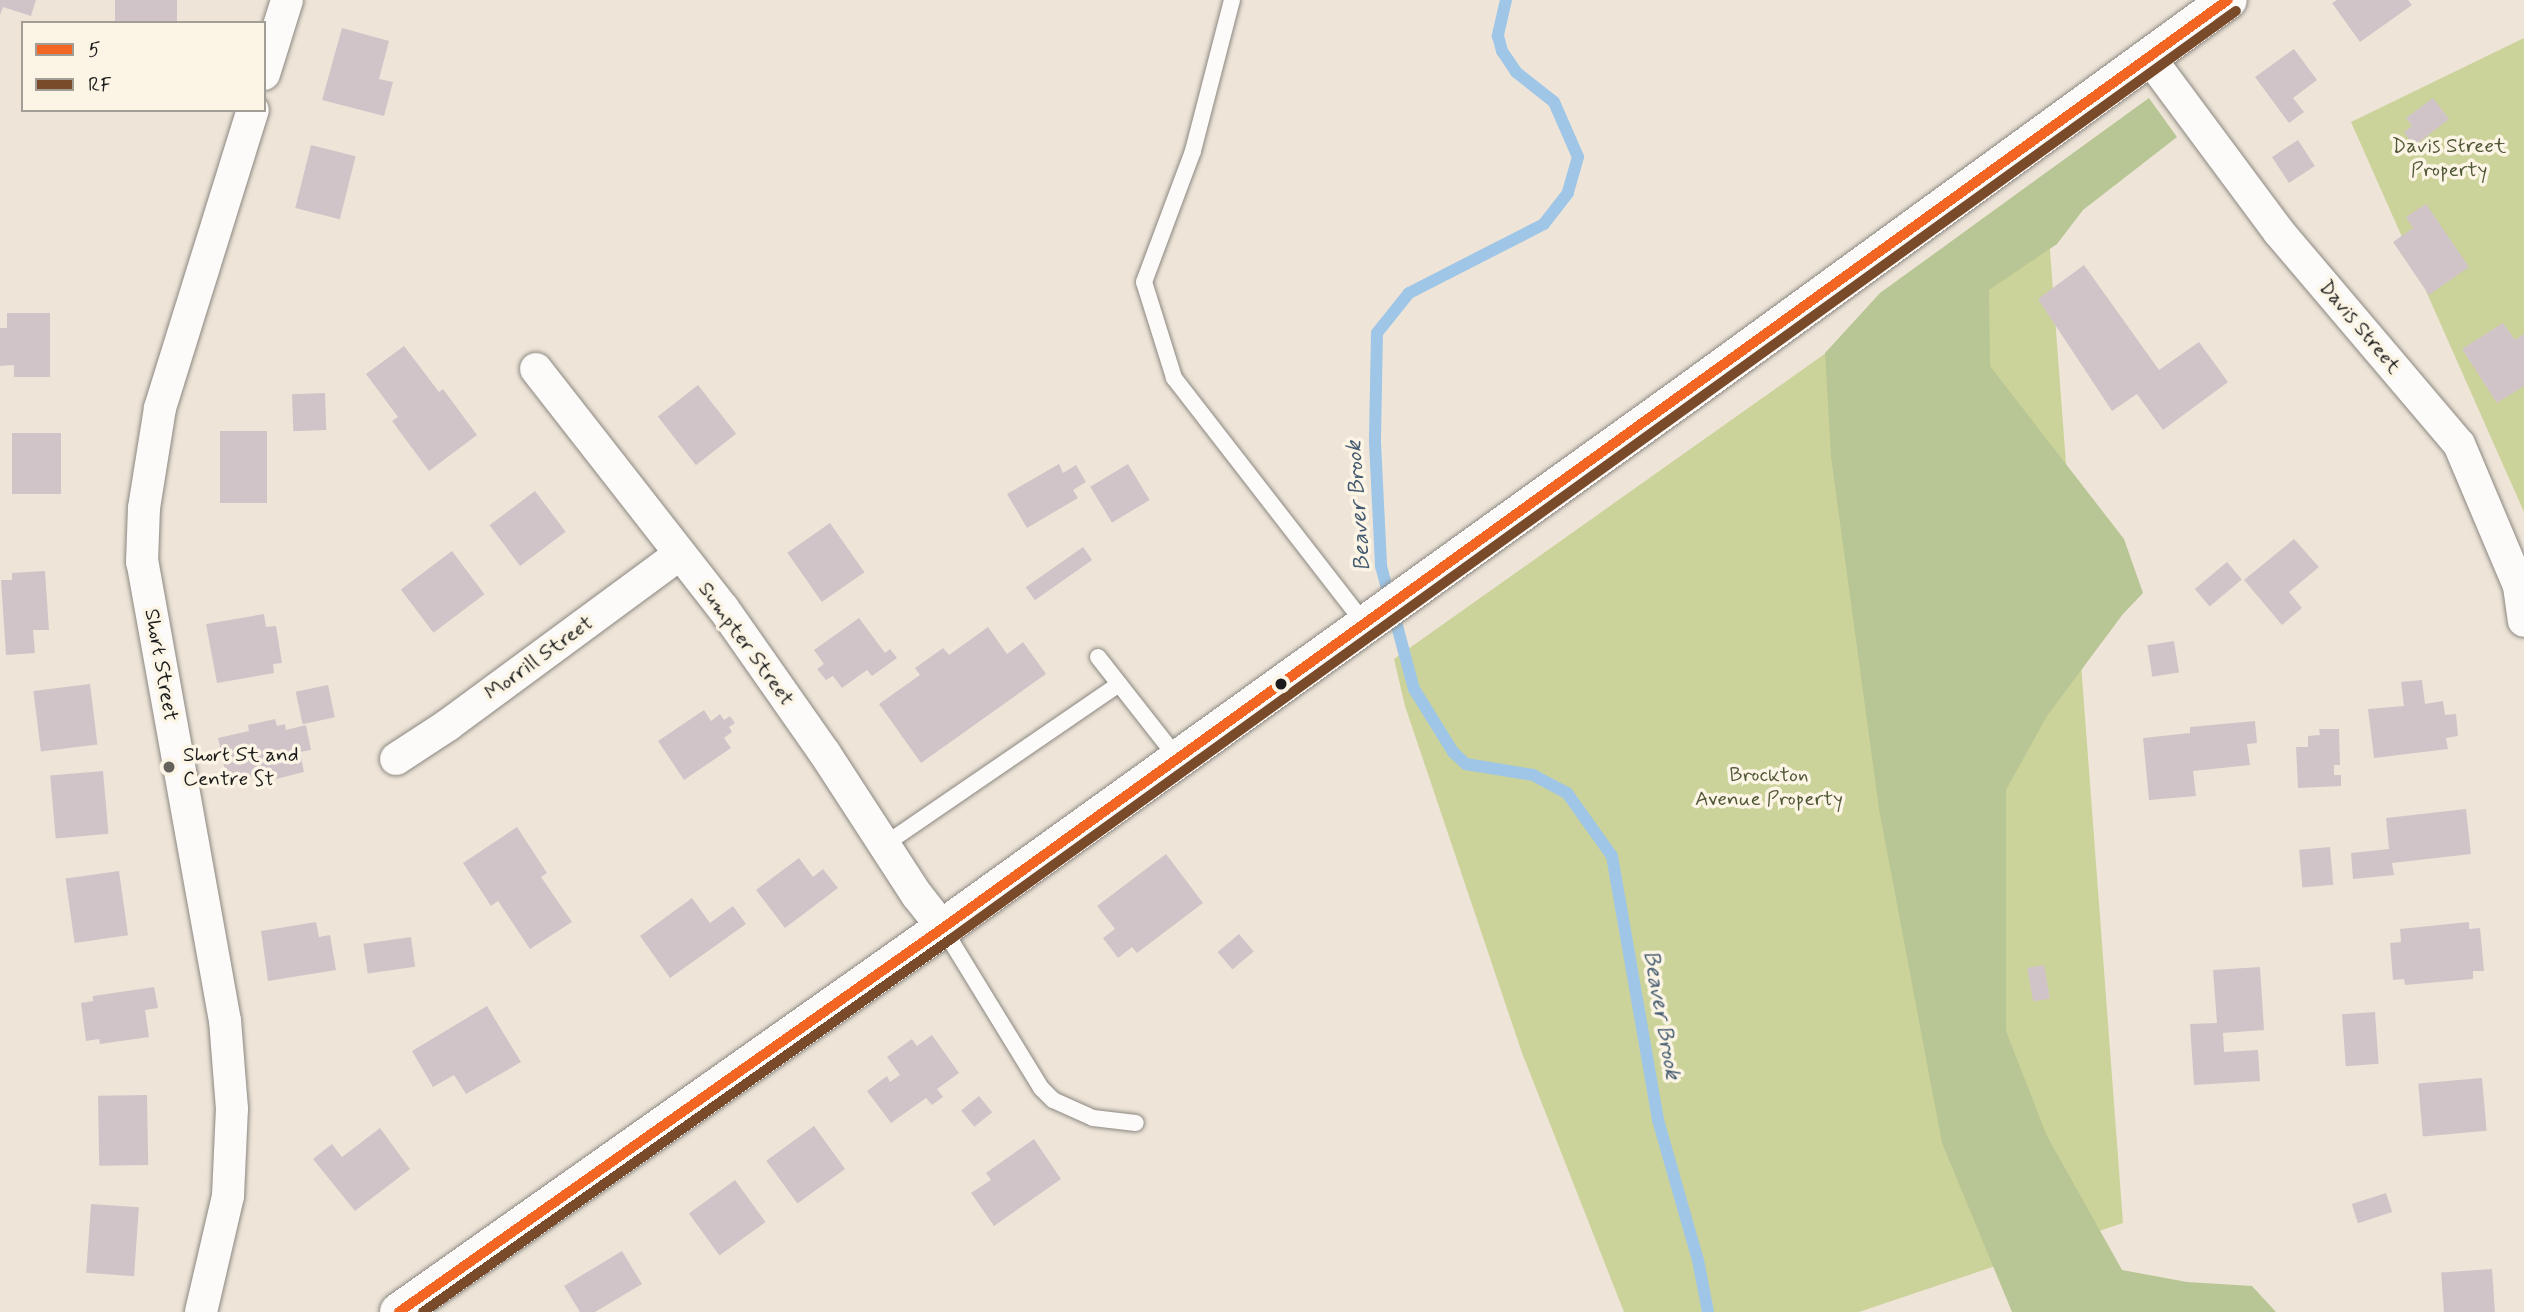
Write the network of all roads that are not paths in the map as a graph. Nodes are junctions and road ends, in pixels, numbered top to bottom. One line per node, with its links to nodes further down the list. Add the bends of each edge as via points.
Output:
1 (288, 0): 5 (street)
2 (1232, 0): 10 (lane, via 1193,151 1144,282 1174,378)
3 (2228, 0): 4 (main road)
4 (2149, 57): 9 (street, Davis Street, via 2279,232 2459,444 2519,586); 10 (main road)
5 (266, 68)
6 (252, 112): 18 (street, Short Street, via 160,408 144,509 142,562 225,1021 232,1108 228,1196)
7 (536, 369): 8 (street, Sumpter Street)
8 (681, 554): 13 (street, Morrill Street); 15 (street, Sumpter Street, via 773,678)
9 (2524, 621)
10 (1366, 622): 14 (main road)
11 (1098, 657): 12 (lane)
12 (1119, 684): 14 (lane); 15 (lane)
13 (396, 759)
14 (1178, 759): 16 (main road)
15 (884, 845): 16 (street, Sumpter Street)
16 (943, 928): 17 (lane, via 1041,1088 1053,1100 1094,1118); 19 (main road)
17 (1136, 1123)
18 (201, 1312)
19 (399, 1312)

